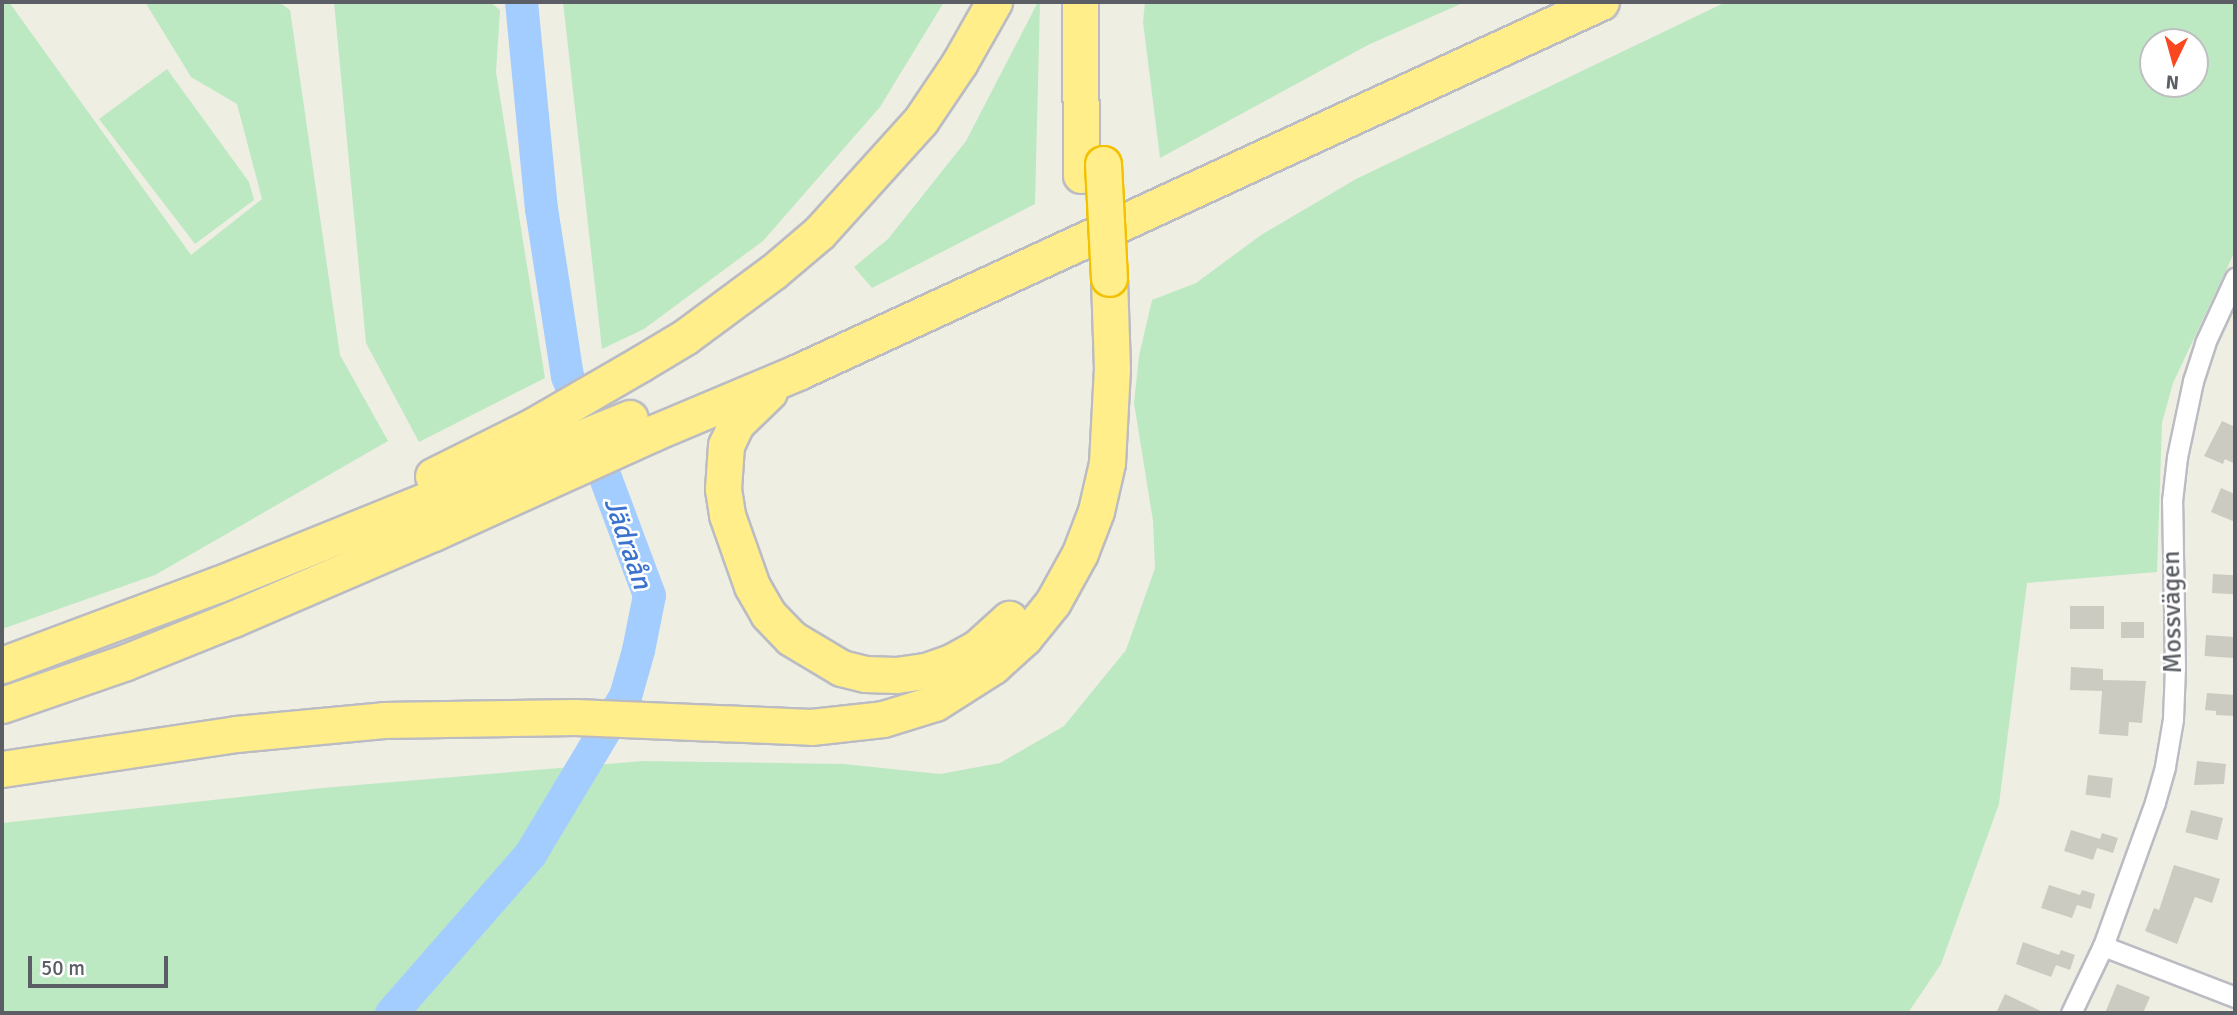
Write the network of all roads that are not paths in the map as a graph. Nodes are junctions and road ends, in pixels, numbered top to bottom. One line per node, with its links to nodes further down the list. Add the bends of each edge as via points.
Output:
1 (994, 2): 11 (highway, via 921,120 819,233 729,306 640,364)
2 (1080, 2): 6 (highway)
3 (1102, 2): 6 (highway)
4 (1556, 2): 10 (highway)
5 (1601, 2): 9 (highway)
6 (1092, 170): 8 (highway)
7 (2235, 278): 15 (street, Mossvägen, via 2193,381 2177,457 2172,501 2175,668 2165,766)
8 (1097, 283): 9 (highway, via 1087,435 1073,504 1057,546 1006,623 978,647 926,671 865,674 841,668 790,638 768,614 752,586 727,515 722,477 726,445 736,424 760,399); 14 (highway, via 1111,416 1107,463 1080,553 1053,603 1024,638 993,666 935,704 853,724 811,727 575,718 383,720)
9 (798, 372): 10 (highway)
10 (652, 421): 11 (highway)
11 (538, 455): 12 (highway, via 219,584); 13 (highway, via 233,619)
12 (2, 665)
13 (2, 705)
14 (2, 769)
15 (2103, 946): 16 (street); 17 (street, Mossvägen)
16 (2235, 997)
17 (2071, 1013)

